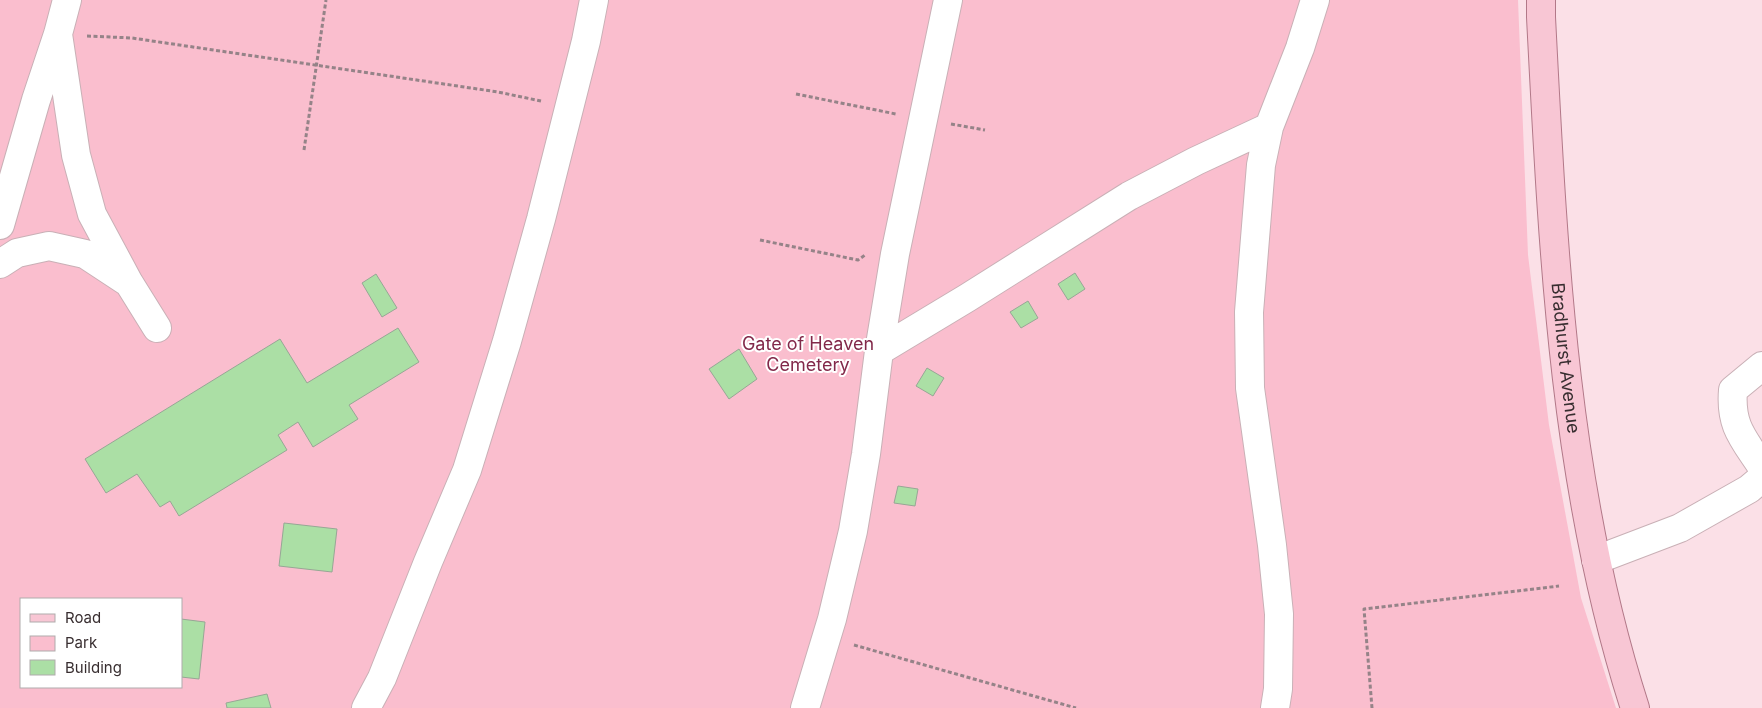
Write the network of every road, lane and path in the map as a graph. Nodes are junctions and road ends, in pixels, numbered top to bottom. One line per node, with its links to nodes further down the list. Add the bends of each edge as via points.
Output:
1 (67, 0): 7 (lane)
2 (326, 0): 8 (path)
3 (594, 0): 10 (lane)
4 (948, 0): 11 (lane)
5 (1315, 0): 12 (lane)
6 (1541, 0): 25 (main road, Bradhurst Avenue, via 1548,161 1566,376 1581,490)
7 (58, 34): 8 (path, via 132,38); 15 (lane); 19 (lane, via 76,155 92,214)
8 (317, 66): 10 (path, via 498,92); 14 (path)
9 (796, 94): 11 (path)
10 (569, 106): 28 (lane, via 510,332 467,470 382,678)
11 (922, 119): 13 (path); 16 (lane)
12 (1269, 128): 21 (lane, via 1129,196); 31 (lane, via 1261,165 1248,312 1250,388 1279,614)
13 (986, 130)
14 (304, 150)
15 (0, 226)
16 (899, 233): 17 (path, via 858,260); 21 (lane)
17 (760, 240)
18 (0, 264): 19 (lane, via 18,252 49,246 85,254)
19 (130, 283): 20 (lane)
20 (157, 328)
21 (879, 351): 27 (lane, via 853,531)
22 (1762, 366): 23 (lane, via 1733,390 1731,407 1737,429)
23 (1762, 467)
24 (1762, 478): 25 (lane, via 1749,489 1680,528)
25 (1596, 560): 33 (main road, Bradhurst Avenue)
26 (1559, 586): 32 (path, via 1364,608)
27 (827, 637): 29 (lane); 30 (path)
28 (366, 708)
29 (805, 708)
30 (1076, 708)
31 (1275, 708)
32 (1372, 708)
33 (1635, 708)

